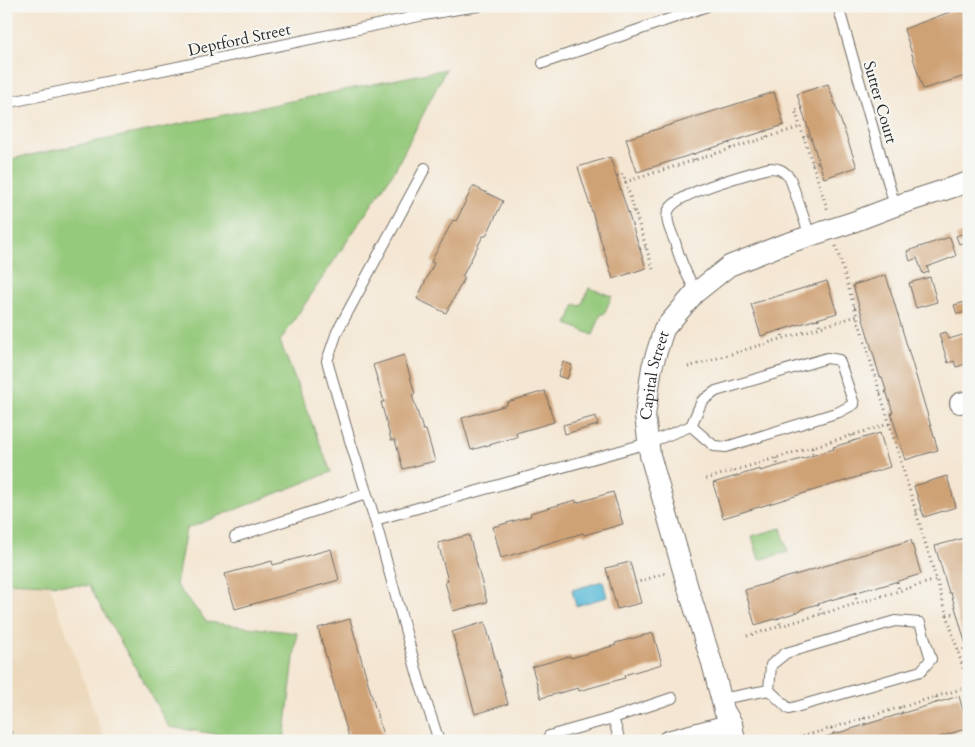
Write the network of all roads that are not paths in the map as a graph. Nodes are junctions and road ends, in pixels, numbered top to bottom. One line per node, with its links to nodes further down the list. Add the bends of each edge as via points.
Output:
1 (479, 6): 5 (lane, Deptford Street)
2 (706, 6): 4 (lane)
3 (838, 6): 8 (lane, Sutter Court)
4 (543, 63)
5 (6, 103)
6 (425, 168): 13 (lane, via 337,332 328,360)
7 (969, 182): 8 (street, Capital Street)
8 (895, 206): 9 (street, Capital Street)
9 (810, 236): 10 (street, Capital Street, via 729,266); 10 (lane, via 790,178 778,168 769,168 682,198 671,206 668,221 682,265)
10 (697, 292): 12 (street, Capital Street, via 664,329 652,367 645,416)
11 (690, 426): 11 (lane, via 714,446 726,447 839,412 854,404 839,360 827,358 716,391 702,401); 12 (lane)
12 (648, 443): 14 (lane); 18 (street, Capital Street)
13 (366, 494): 14 (lane); 15 (lane)
14 (375, 520): 22 (lane)
15 (235, 536)
16 (769, 690): 16 (lane, via 789,709 921,671 931,659 920,624 895,621 786,653 771,665); 18 (lane)
17 (672, 698): 19 (lane)
18 (721, 699): 20 (street, Capital Street)
19 (612, 718): 21 (lane); 23 (lane)
20 (734, 732): 24 (street)
21 (549, 736)
22 (439, 741)
23 (620, 741)
24 (668, 741)

